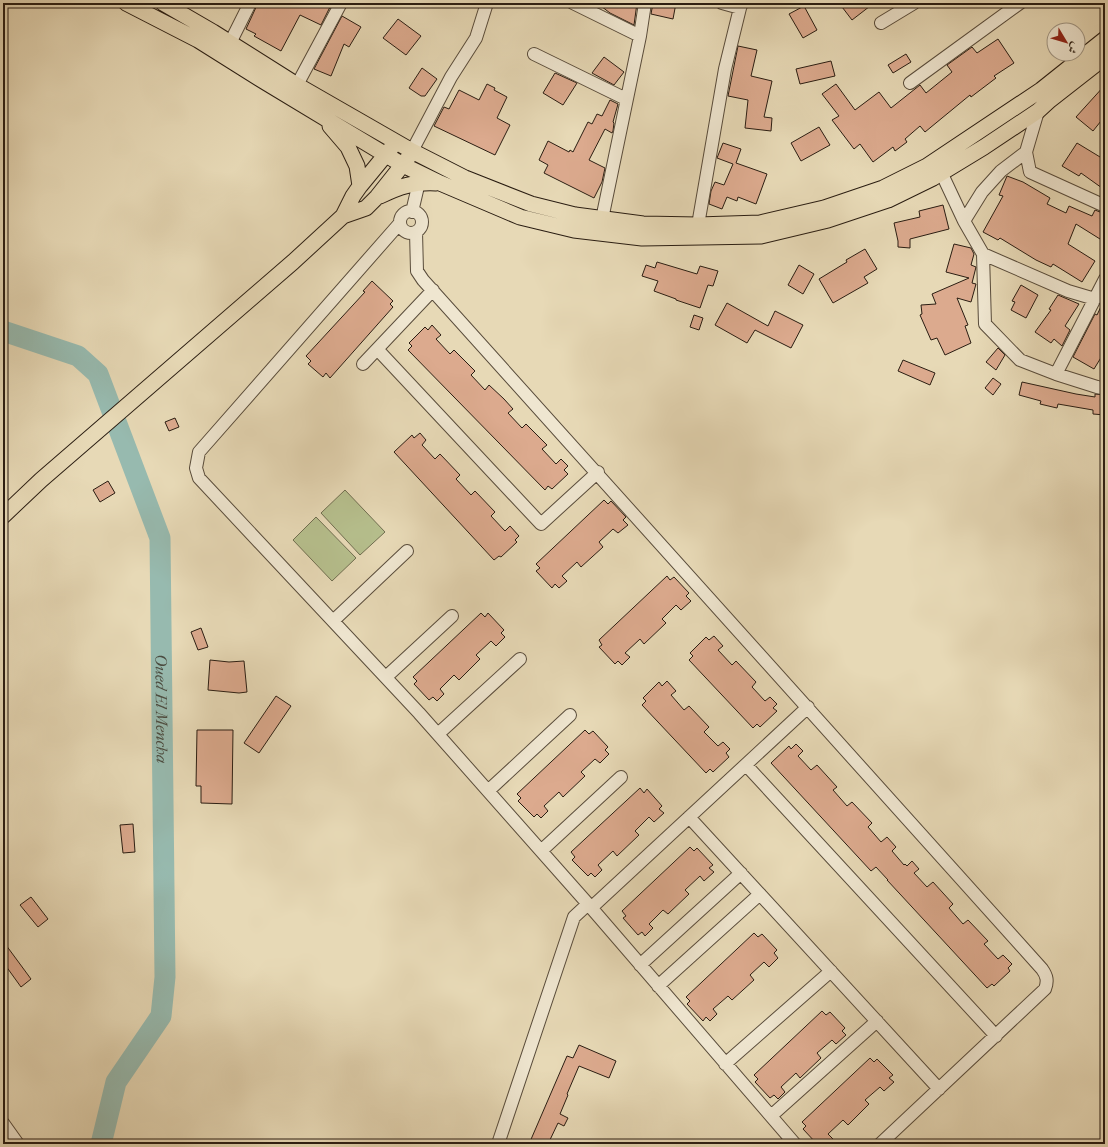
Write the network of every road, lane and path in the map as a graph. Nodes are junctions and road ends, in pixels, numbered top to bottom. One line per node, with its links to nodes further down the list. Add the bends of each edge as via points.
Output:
1 (126, 3): 22 (main road, via 198,40)
2 (163, 3): 15 (main road)
3 (250, 3): 15 (street)
4 (341, 3): 19 (street)
5 (487, 3): 24 (street, via 476,38 451,77)
6 (573, 3): 13 (street)
7 (645, 3): 13 (street)
8 (722, 3): 11 (street)
9 (914, 3): 12 (street)
10 (1020, 3): 18 (street)
11 (741, 6): 39 (street, via 725,69)
12 (881, 23)
13 (640, 36): 20 (street)
14 (1105, 39): 39 (main road, via 1041,90 927,166 882,188 824,208 760,223)
15 (230, 43): 19 (main road)
16 (534, 54): 20 (street)
17 (1105, 57): 21 (main road)
18 (910, 83)
19 (297, 85): 23 (main road)
20 (626, 98): 36 (street)
21 (1038, 110): 25 (street); 28 (main road)
22 (323, 117): 26 (main road); 31 (main road, via 348,147 357,166)
23 (396, 142): 24 (main road); 26 (main road)
24 (412, 151): 27 (main road); 36 (main road, via 465,178 531,204 575,215)
25 (1026, 152): 33 (street, via 1030,172); 37 (street, via 1001,171 982,192)
26 (386, 155): 27 (main road); 31 (main road)
27 (403, 165): 30 (main road); 32 (main road)
28 (942, 172): 30 (main road, via 888,200 828,220 761,236 719,237 642,238 574,230 520,216); 37 (street)
29 (418, 182): 30 (main road); 32 (main road, via 397,187); 34 (street)
30 (440, 183)
31 (360, 186): 35 (main road)
32 (377, 197): 35 (main road, via 366,208)
33 (1105, 206)
34 (412, 212): 38 (street, via 402,217); 40 (street, via 418,214 422,221)
35 (343, 216): 50 (main road)
36 (602, 218): 39 (main road, via 643,224)
37 (964, 221): 41 (street)
38 (400, 224): 40 (street, via 406,232); 53 (street, via 198,452 198,478)
39 (698, 225)
40 (416, 232): 43 (street, via 417,271)
41 (983, 254): 44 (street, via 1068,291); 47 (street, via 986,324 1020,360)
42 (1105, 279): 44 (street)
43 (433, 290): 45 (street); 49 (street)
44 (1095, 299): 47 (street)
45 (378, 350): 46 (street); 49 (street, via 541,524)
46 (363, 364)
47 (1056, 374): 48 (street, via 1097,387)
48 (1105, 387)
49 (598, 472): 56 (street)
50 (3, 516)
51 (407, 551): 53 (street)
52 (452, 616): 55 (street)
53 (333, 621): 55 (street)
54 (520, 659): 58 (street)
55 (386, 677): 58 (street)
56 (808, 707): 59 (street); 71 (street, via 1046,975 1045,989)
57 (570, 715): 61 (street)
58 (438, 734): 61 (street)
59 (746, 765): 62 (street); 71 (street)
60 (622, 777): 63 (street)
61 (488, 791): 63 (street)
62 (689, 817): 64 (street); 66 (street)
63 (541, 851): 66 (street)
64 (741, 873): 65 (street); 67 (street)
65 (760, 894): 68 (street); 69 (street)
66 (590, 906): 67 (street); 77 (street, via 574,917)
67 (640, 965): 69 (street)
68 (831, 971): 70 (street); 72 (street)
69 (658, 986): 72 (street)
70 (877, 1022): 73 (street); 74 (street)
71 (996, 1036): 73 (street)
72 (726, 1064): 74 (street)
73 (939, 1089): 79 (street)
74 (771, 1116): 78 (street)
75 (3, 1123): 76 (street)
76 (18, 1144)
77 (498, 1144)
78 (795, 1144)
79 (880, 1144)

